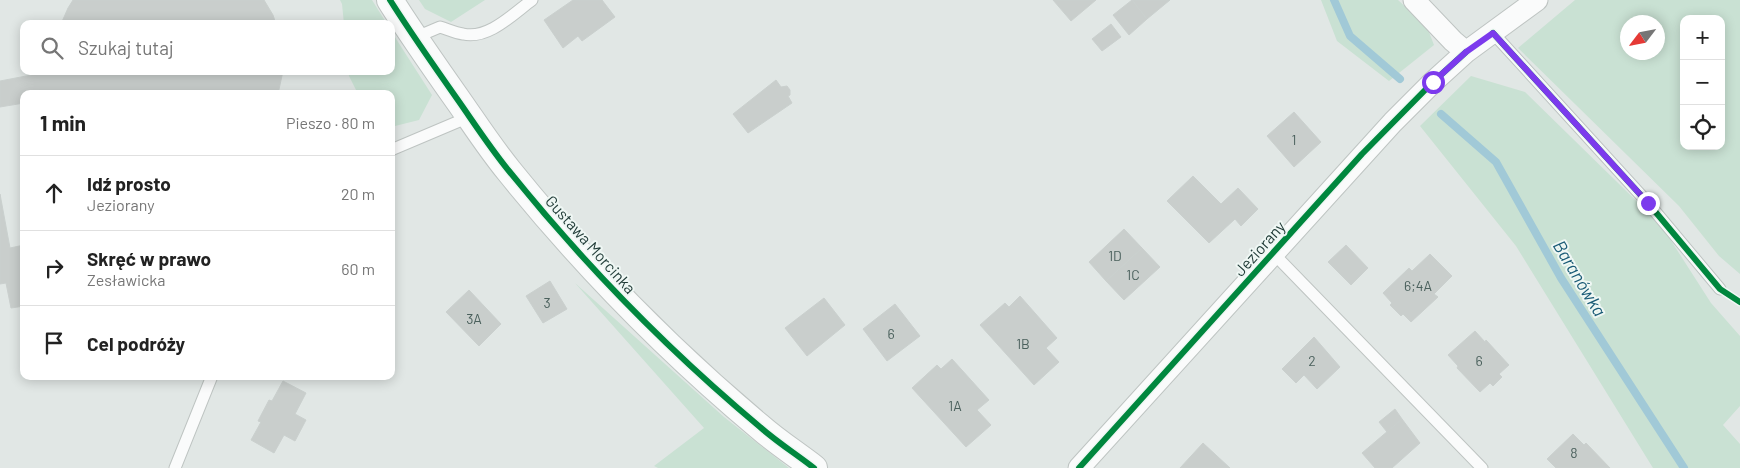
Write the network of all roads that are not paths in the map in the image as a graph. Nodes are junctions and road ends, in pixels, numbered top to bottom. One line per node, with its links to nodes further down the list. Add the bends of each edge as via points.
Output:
1 (390, 0): 6 (street, Gustawa Morcinka)
2 (532, 0): 6 (lane, via 491,30 479,34 464,35 440,27)
3 (1414, 0): 7 (street)
4 (1538, 0): 5 (street, Jeziorany)
5 (1493, 33): 7 (street, Jeziorany); 11 (lane, via 1648,203)
6 (414, 38): 8 (street, Gustawa Morcinka)
7 (1466, 52): 10 (street, Jeziorany, via 1393,122)
8 (470, 117): 9 (lane); 14 (street, Gustawa Morcinka, via 507,169 557,228 652,330 761,428)
9 (395, 148)
10 (1273, 253): 15 (street, Jeziorany); 16 (lane)
11 (1720, 289)
12 (210, 380): 13 (lane)
13 (176, 468)
14 (814, 468)
15 (1079, 468)
16 (1482, 468)

